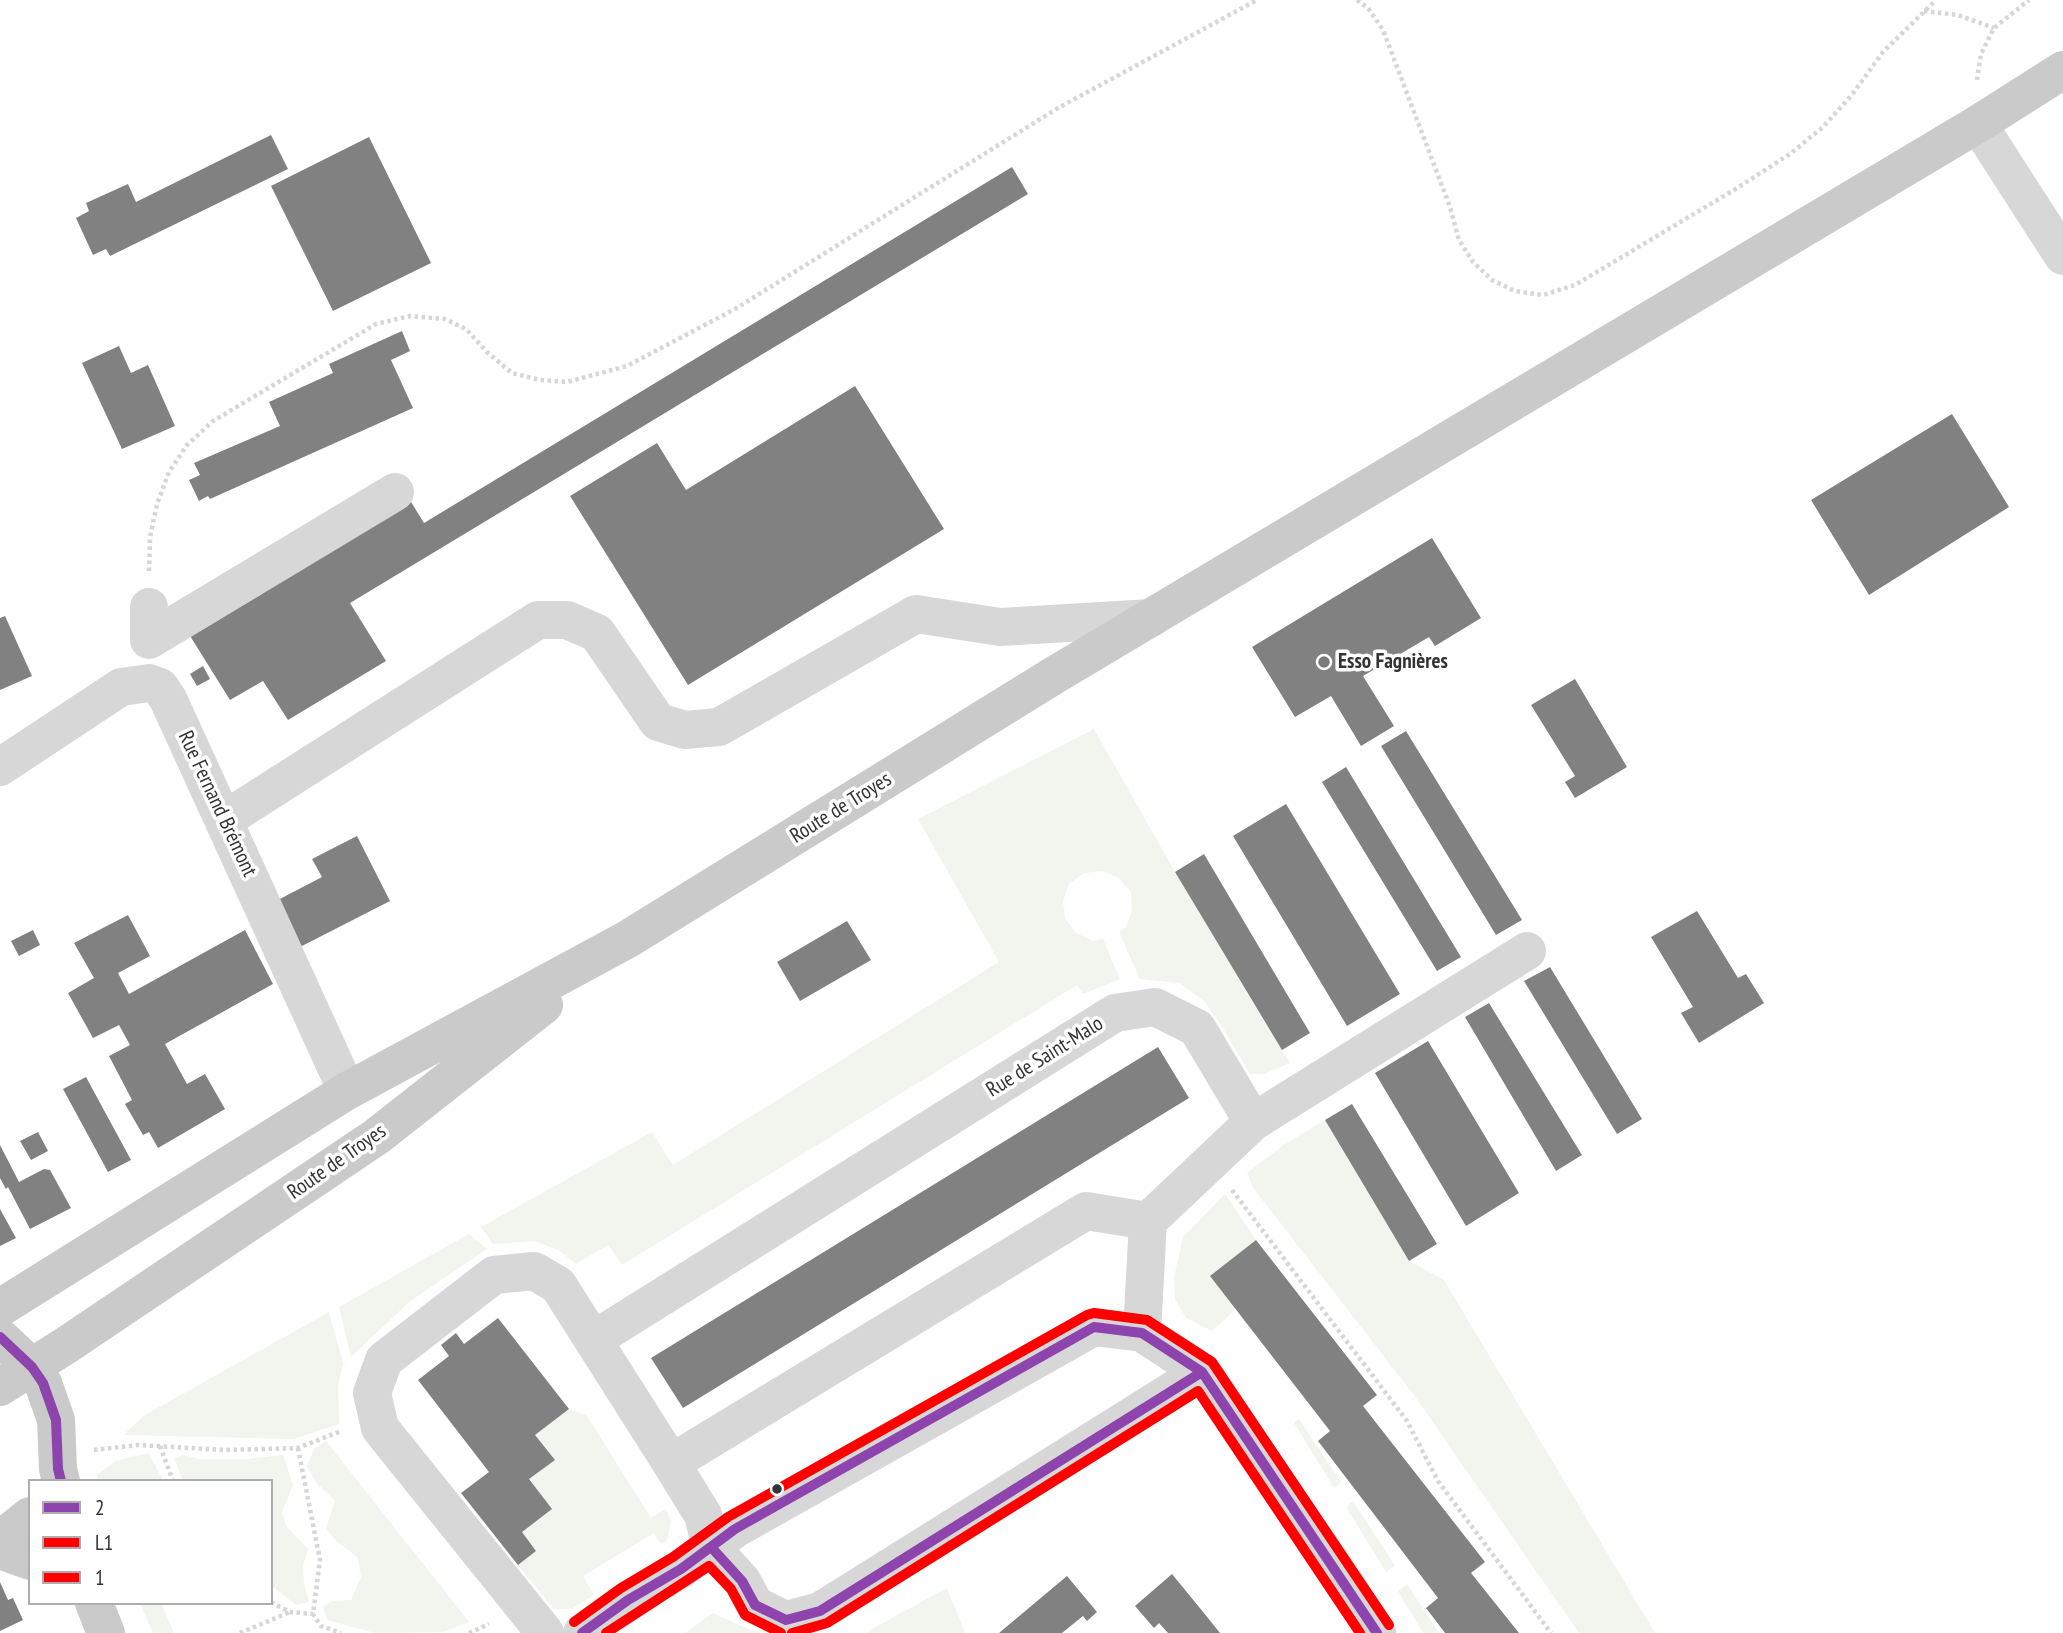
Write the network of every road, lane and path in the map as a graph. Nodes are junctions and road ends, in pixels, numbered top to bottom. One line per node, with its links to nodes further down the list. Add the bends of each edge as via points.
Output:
1 (1257, 0): 12 (path, via 1058,108 735,309 627,366 567,382 540,380 512,373 466,329 445,318 410,316 376,324 213,421 187,445 169,472 157,504 150,537)
2 (1357, 0): 5 (path, via 1383,30 1459,240 1492,280 1515,291 1543,295 1575,285 1790,154 1823,127 1883,52)
3 (1936, 0): 5 (path)
4 (2029, 0): 6 (path)
5 (1923, 11): 6 (path, via 1958,15)
6 (1994, 28): 8 (path, via 1981,54)
7 (2063, 70): 8 (main road, Route de Troyes)
8 (1978, 124): 9 (street); 11 (main road, Route de Troyes)
9 (2063, 256)
10 (395, 492): 12 (street)
11 (1151, 618): 15 (street, via 1000,627 916,614 719,727 685,730 658,722 597,633 568,620 538,620); 16 (main road, Route de Troyes)
12 (149, 623): 13 (street)
13 (149, 683): 14 (street, via 121,687); 15 (street, Rue Fernand Brémont, via 160,687 168,699)
14 (0, 767)
15 (224, 820): 18 (street, Rue Fernand Brémont)
16 (628, 939): 18 (main road, Route de Troyes); 26 (main road, Route de Troyes, via 376,1137)
17 (1527, 951): 19 (street)
18 (347, 1091): 22 (main road, Route de Troyes)
19 (1253, 1122): 20 (street); 25 (street, Rue de Saint-Malo, via 1197,1028 1155,1006 1115,1013)
20 (1211, 1162): 21 (street); 48 (path, via 1407,1421 1438,1481)
21 (1148, 1221): 23 (street); 32 (street, via 1086,1211)
22 (0, 1308)
23 (1142, 1333): 27 (street); 37 (street, via 1094,1326 735,1529)
24 (0, 1337): 26 (main road)
25 (593, 1340): 29 (street, via 558,1284 534,1271 494,1275 384,1360 372,1393); 32 (street)
26 (32, 1367): 28 (main road, Route de Troyes); 33 (main road, via 56,1420)
27 (1202, 1372): 37 (street, via 820,1611 786,1620 755,1605 742,1581); 47 (street)
28 (0, 1387)
29 (377, 1416): 31 (path); 45 (street, via 380,1428)
30 (160, 1446): 31 (path); 33 (path, via 138,1446); 34 (path)
31 (298, 1448): 42 (path, via 320,1560)
32 (671, 1463): 37 (street, via 703,1514)
33 (58, 1471)
34 (172, 1479)
35 (28, 1518): 36 (main road)
36 (0, 1537)
37 (711, 1547): 46 (street)
38 (0, 1550): 39 (main road)
39 (28, 1560)
40 (273, 1603): 41 (path)
41 (290, 1612): 42 (path); 43 (path)
42 (313, 1614): 44 (path, via 321,1626)
43 (240, 1633)
44 (341, 1633)
45 (545, 1633)
46 (582, 1633)
47 (1377, 1633)
48 (1551, 1633)

